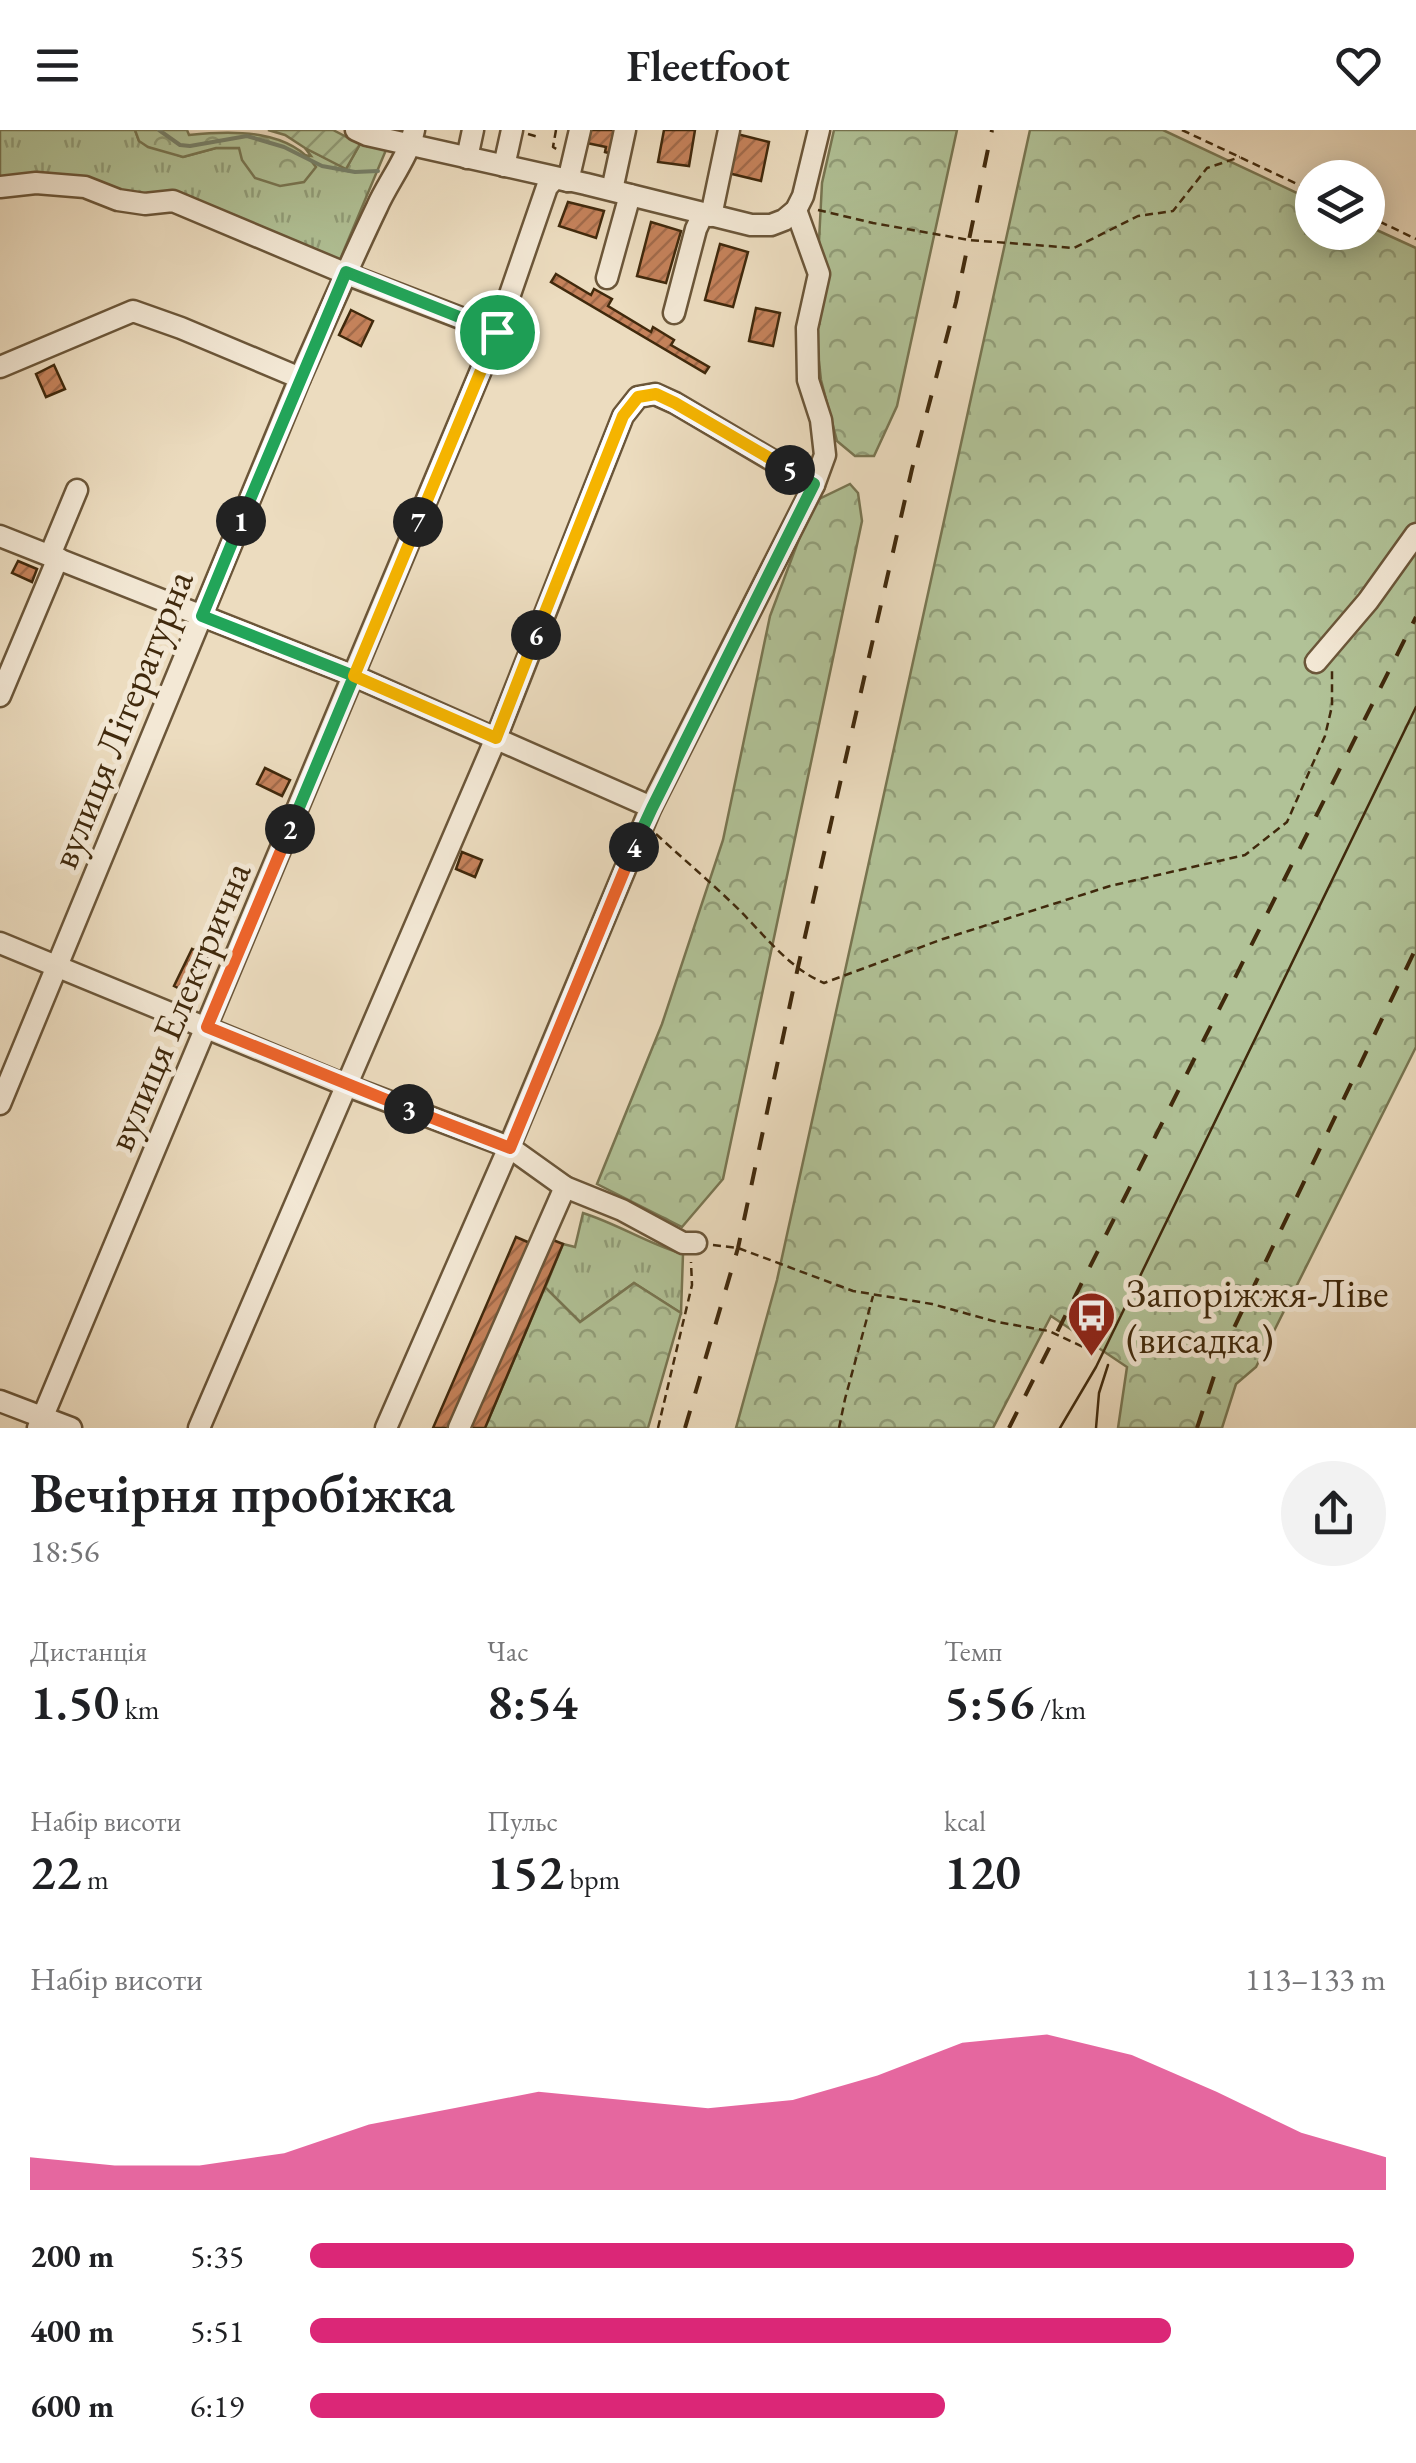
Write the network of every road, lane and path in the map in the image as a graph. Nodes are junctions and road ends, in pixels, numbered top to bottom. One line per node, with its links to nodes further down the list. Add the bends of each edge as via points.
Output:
1 (356, 130): 10 (street)
2 (473, 130): 13 (street)
3 (512, 130): 14 (street)
4 (556, 130): 11 (path)
5 (580, 130): 15 (street, вулиця Електрична)
6 (625, 130): 18 (street)
7 (730, 130): 20 (street)
8 (819, 130): 19 (street)
9 (1182, 130): 12 (path)
10 (413, 137): 13 (street); 23 (street, вулиця Літературна)
11 (553, 146)
12 (1240, 157): 16 (path); 19 (path, via 1206,168 1173,211 1138,216 1074,248 969,240)
13 (468, 158): 14 (street)
14 (504, 166): 15 (street)
15 (562, 179): 18 (street); 26 (street, вулиця Електрична, via 547,187)
16 (1295, 183)
17 (0, 186): 23 (street, via 52,184 144,204 173,201)
18 (621, 192): 20 (street); 24 (street)
19 (796, 212): 20 (street, via 770,226); 29 (street, via 819,274 808,328 808,380 826,455)
20 (707, 215): 25 (street, via 696,228)
21 (1385, 224): 22 (path)
22 (1416, 239)
23 (346, 272): 26 (street); 28 (street, вулиця Літературна)
24 (608, 278)
25 (674, 313)
26 (497, 332): 36 (street, вулиця Електрична)
27 (0, 368): 28 (street, via 133,311)
28 (300, 378): 34 (street, вулиця Літературна)
29 (814, 484): 38 (street, via 675,403 656,394 638,397 623,416); 39 (street)
30 (76, 490): 33 (street)
31 (1416, 534): 35 (street)
32 (0, 536): 33 (street)
33 (54, 557): 34 (street); 37 (street)
34 (202, 616): 36 (street); 41 (street, вулиця Літературна)
35 (1322, 655): 39 (path, via 1334,674 1325,736 1288,822 1246,855 1110,886 824,983 784,957)
36 (354, 676): 38 (street); 42 (street, вулиця Електрична)
37 (0, 696)
38 (496, 738): 39 (street); 43 (street)
39 (648, 815): 45 (street)
40 (0, 943): 41 (street)
41 (58, 965): 42 (street); 44 (street, вулиця Літературна)
42 (207, 1027): 43 (street); 51 (street, вулиця Електрична)
43 (345, 1085): 45 (street); 53 (street)
44 (0, 1104)
45 (510, 1148): 46 (street); 54 (street)
46 (565, 1187): 47 (street); 55 (street)
47 (690, 1243): 48 (path, via 738,1248); 56 (path, via 692,1286)
48 (873, 1294): 49 (path, via 1049,1331); 57 (path)
49 (1094, 1352)
50 (0, 1401): 51 (street)
51 (41, 1422): 52 (street)
52 (70, 1428)
53 (200, 1428)
54 (386, 1428)
55 (459, 1428)
56 (658, 1428)
57 (839, 1428)

